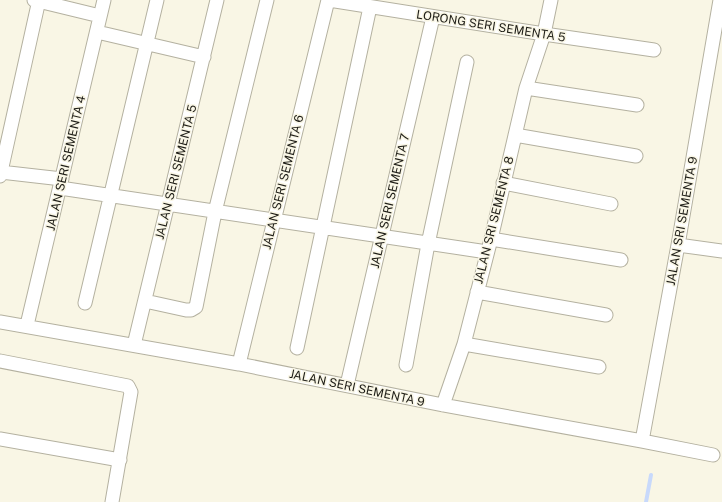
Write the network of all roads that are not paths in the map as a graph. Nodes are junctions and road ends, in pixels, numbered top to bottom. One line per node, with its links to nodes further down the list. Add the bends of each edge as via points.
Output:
1 (37, 0): 11 (street); 24 (street)
2 (104, 0): 11 (street, JALAN SERI SEMENTA 4)
3 (157, 0): 15 (street)
4 (217, 0): 18 (street, JALAN SERI SEMENTA 5)
5 (267, 0): 30 (street)
6 (328, 0): 10 (street, LORONG SERI SEMENTA 5); 31 (street, JALAN SERI SEMENTA 6)
7 (551, 0): 14 (street, JALAN SRI SEMENTA 8)
8 (720, 0): 17 (street, JALAN SRI SEMENTA 9)
9 (400, 6): 10 (street, LORONG SERI SEMENTA 5); 12 (street, LORONG SERI SEMENTA 5)
10 (370, 7): 32 (street)
11 (100, 16): 13 (street, JALAN SERI SEMENTA 4)
12 (433, 17): 14 (street, LORONG SERI SEMENTA 5); 33 (street, JALAN SERI SEMENTA 7)
13 (97, 32): 15 (street); 26 (street, JALAN SERI SEMENTA 4)
14 (544, 34): 16 (street, LORONG SERI SEMENTA 5); 20 (street, JALAN SRI SEMENTA 8)
15 (148, 44): 18 (street); 27 (street)
16 (654, 50)
17 (717, 50): 36 (street, JALAN SRI SEMENTA 9)
18 (204, 57): 29 (street, JALAN SERI SEMENTA 5)
19 (467, 62): 35 (street)
20 (526, 88): 21 (street); 22 (street, JALAN SRI SEMENTA 8)
21 (637, 105)
22 (514, 135): 23 (street); 25 (street, JALAN SRI SEMENTA 8)
23 (636, 156)
24 (0, 173): 26 (street)
25 (503, 183): 28 (street); 34 (street, JALAN SRI SEMENTA 8)
26 (61, 184): 27 (street); 45 (street, JALAN SERI SEMENTA 4)
27 (111, 196): 29 (street); 42 (street)
28 (611, 204)
29 (168, 205): 30 (street); 41 (street, JALAN SERI SEMENTA 5)
30 (215, 212): 31 (street); 41 (street, via 196,307 186,310)
31 (274, 221): 32 (street); 50 (street, JALAN SERI SEMENTA 6)
32 (322, 228): 33 (street); 48 (street)
33 (382, 237): 35 (street); 53 (street, JALAN SERI SEMENTA 7)
34 (491, 240): 37 (street, JALAN SRI SEMENTA 8); 39 (street)
35 (428, 244): 37 (street); 51 (street)
36 (678, 245): 38 (street); 56 (street, JALAN SRI SEMENTA 9)
37 (487, 252): 40 (street, JALAN SRI SEMENTA 8)
38 (722, 252)
39 (621, 260)
40 (477, 292): 43 (street); 46 (street, JALAN SRI SEMENTA 8)
41 (145, 301): 47 (street, JALAN SERI SEMENTA 5)
42 (85, 304)
43 (606, 315)
44 (0, 322): 45 (street, JALAN SERI SEMENTA 9)
45 (28, 326): 47 (street, JALAN SERI SEMENTA 9)
46 (464, 344): 52 (street); 54 (street, JALAN SRI SEMENTA 8)
47 (134, 345): 50 (street, JALAN SERI SEMENTA 9)
48 (297, 348)
49 (0, 361): 58 (street, via 128,386 131,392)
50 (239, 364): 53 (street, JALAN SERI SEMENTA 9)
51 (406, 365)
52 (599, 367)
53 (347, 385): 54 (street, JALAN SERI SEMENTA 9)
54 (443, 405): 56 (street, JALAN SERI SEMENTA 9)
55 (0, 439): 58 (street)
56 (642, 441): 57 (street, JALAN SERI SEMENTA 9)
57 (713, 455)
58 (120, 460): 59 (street)
59 (112, 502)

